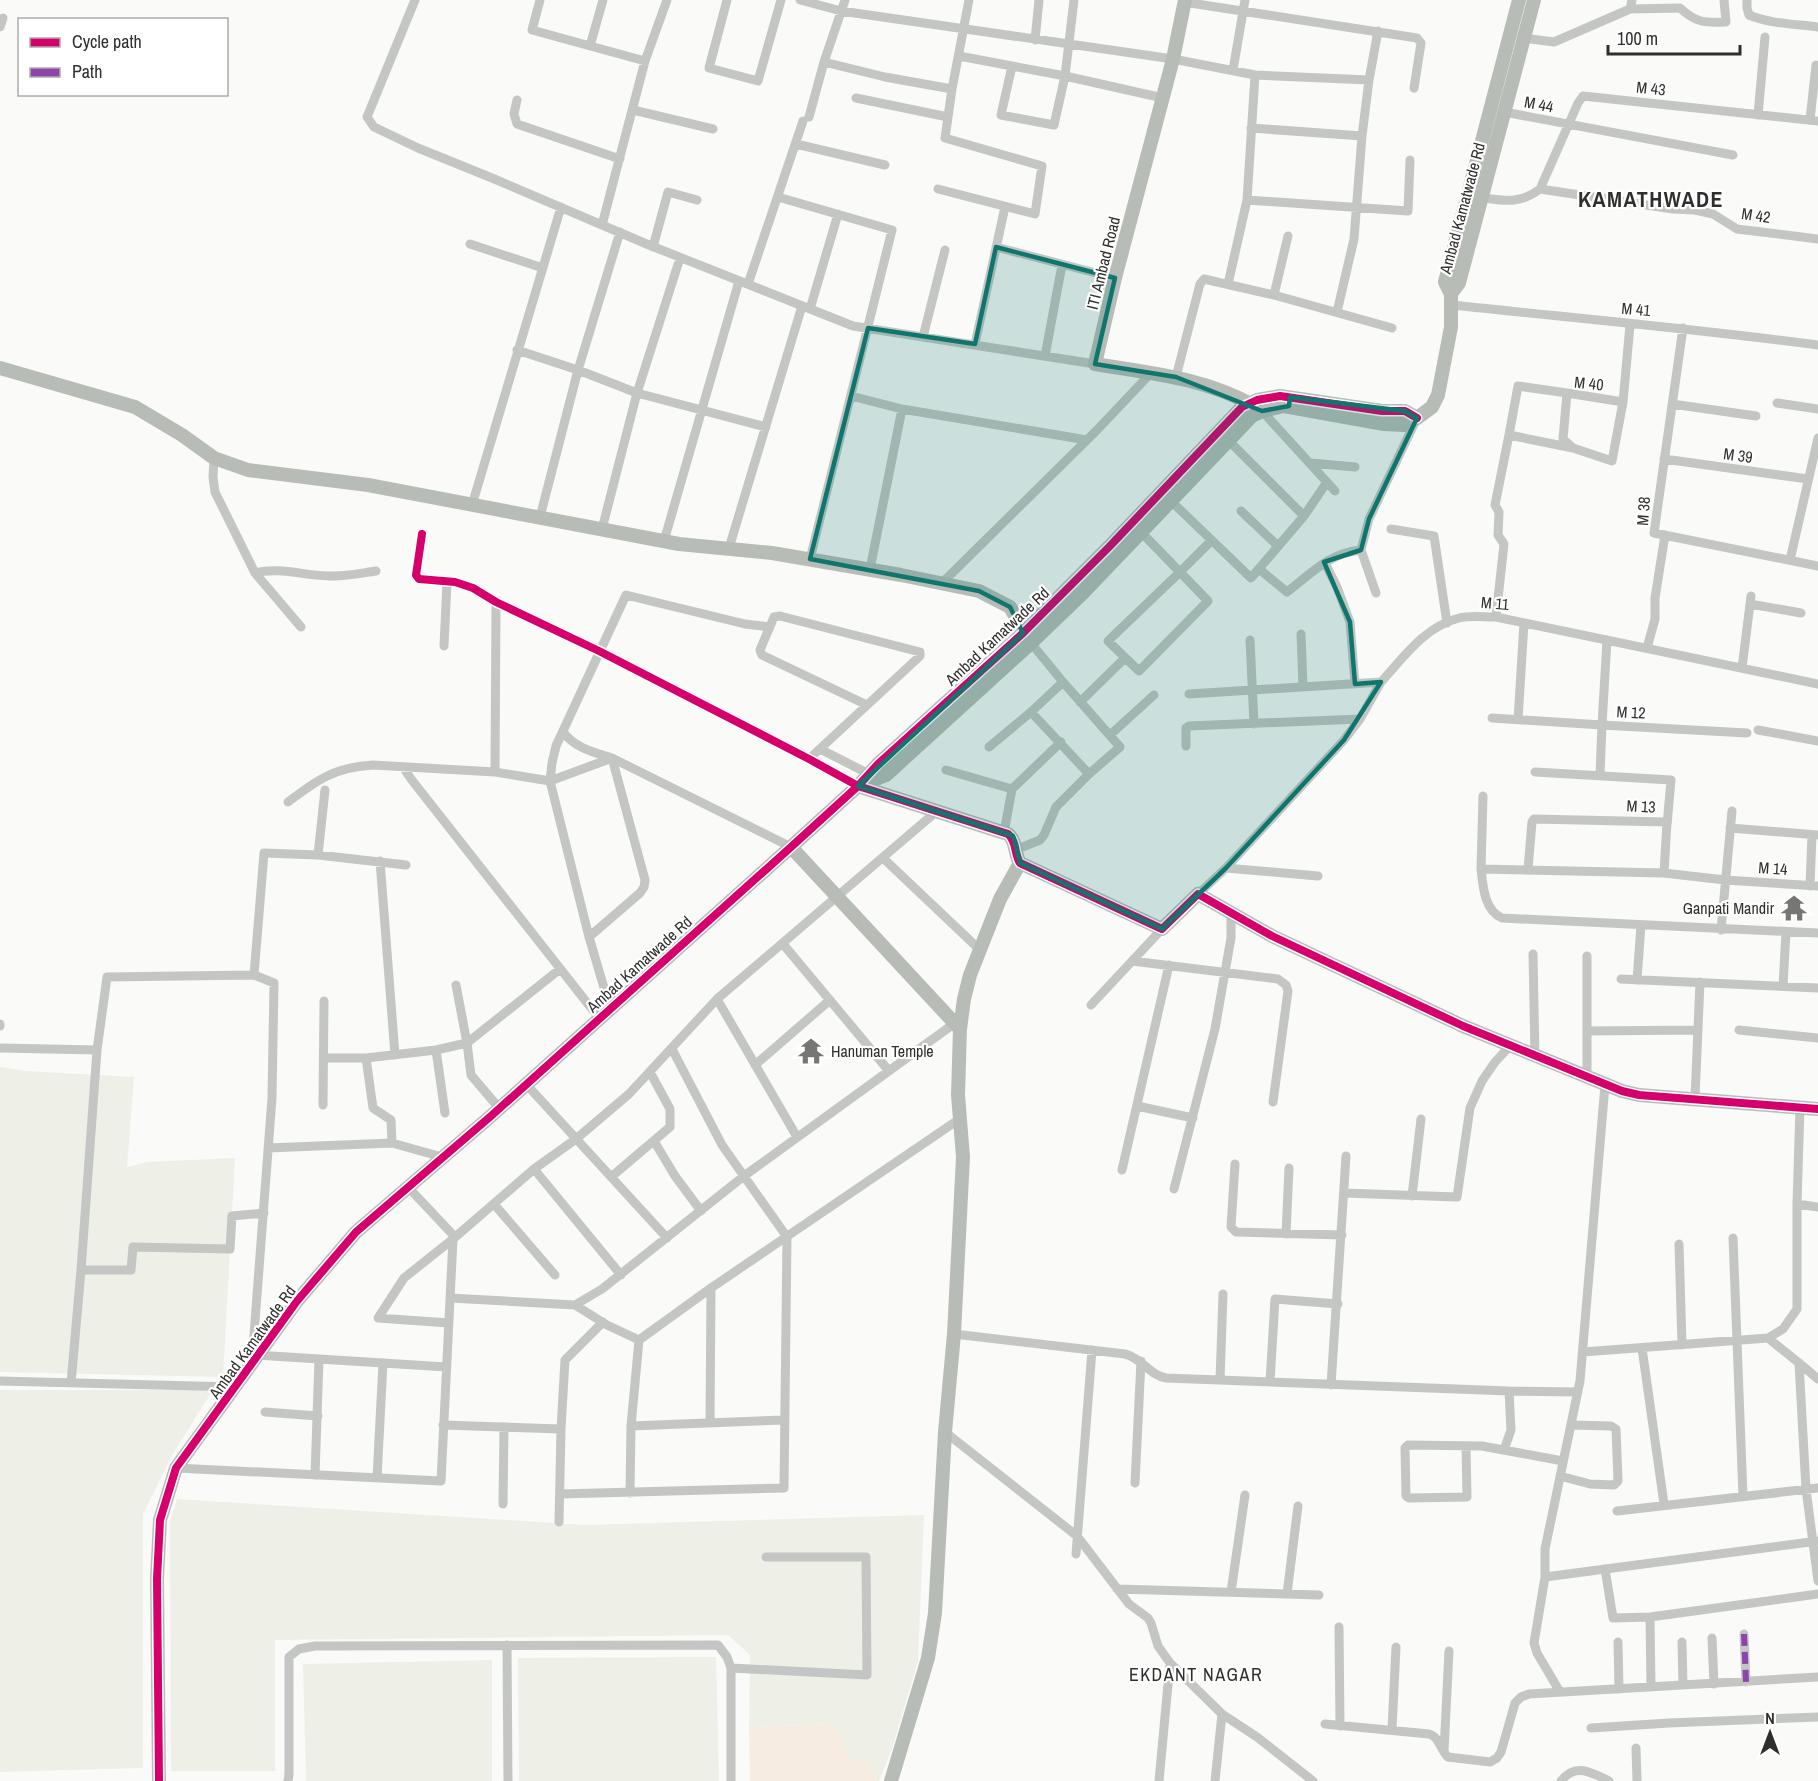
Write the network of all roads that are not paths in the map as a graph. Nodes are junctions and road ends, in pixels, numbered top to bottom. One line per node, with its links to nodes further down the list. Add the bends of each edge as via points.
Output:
1 (415, 0): 65 (street, via 367,117 374,127)
2 (540, 0): 29 (street, via 532,30)
3 (603, 0): 29 (street)
4 (667, 0): 32 (street)
5 (727, 0): 6 (street, via 709,68 758,81)
6 (781, 0)
7 (800, 0): 20 (street)
8 (845, 0): 20 (street)
9 (969, 0): 23 (street)
10 (1040, 0): 27 (street)
11 (1074, 0): 28 (street)
12 (1245, 0): 21 (street)
13 (1519, 0): 84 (street, via 1445,282)
14 (1534, 0): 26 (street, Ambad Kamatwade Rd)
15 (1725, 0): 19 (street, via 1726,22 1702,23 1689,16)
16 (1747, 0): 22 (street, via 1749,15)
17 (1185, 1): 21 (street); 31 (street, ITI Ambad Road)
18 (1631, 4): 19 (street); 26 (street, via 1554,42)
19 (1682, 4)
20 (841, 11): 23 (street); 33 (street)
21 (1243, 12): 24 (street); 36 (street)
22 (1818, 27)
23 (964, 28): 27 (street); 30 (street)
24 (1378, 31): 39 (street); 40 (street, via 1420,41)
25 (1765, 37): 47 (street)
26 (1523, 38): 46 (street, Ambad Kamatwade Rd)
27 (1035, 40): 28 (street)
28 (1070, 44): 31 (street); 38 (street)
29 (590, 46): 32 (street)
30 (959, 56): 35 (street); 41 (street)
31 (1173, 59): 36 (street); 43 (street, ITI Ambad Road)
32 (645, 61): 45 (street)
33 (824, 62): 41 (street); 54 (street)
34 (1816, 64): 49 (street)
35 (1012, 66): 38 (street); 38 (street, via 1001,114 1054,125)
36 (1233, 70): 37 (street)
37 (1256, 75): 39 (street); 51 (street)
38 (1065, 76): 43 (street)
39 (1369, 80): 53 (street)
40 (1414, 88)
41 (952, 89): 48 (street)
42 (856, 98): 48 (street)
43 (1163, 98): 80 (street, ITI Ambad Road)
44 (517, 100): 56 (street, via 514,114 518,124)
45 (633, 110): 52 (street); 56 (street)
46 (1504, 112): 50 (street, M 44); 62 (street, Ambad Kamatwade Rd)
47 (1758, 115): 49 (street, M 43); 50 (street, M 43, via 1588,96 1580,99)
48 (948, 117): 66 (street, via 945,138 1042,166 1035,214)
49 (1814, 121)
50 (1568, 125): 55 (street, M 44); 60 (street, M 43)
51 (1251, 128): 53 (street); 64 (street)
52 (713, 129)
53 (1362, 136): 67 (street)
54 (796, 144): 58 (street); 61 (street)
55 (1733, 155)
56 (620, 159): 69 (street)
57 (1410, 160): 67 (street, via 1408,211)
58 (885, 165)
59 (938, 189): 66 (street)
60 (1540, 189): 62 (street, via 1519,200); 72 (street, M 42, via 1695,210 1713,214 1737,229)
61 (778, 197): 68 (street); 81 (street)
62 (1483, 198): 84 (street, Ambad Kamatwade Rd)
63 (697, 200): 74 (street, via 668,192)
64 (1247, 200): 67 (street); 82 (street)
65 (561, 207): 69 (street); 79 (street)
66 (1005, 207): 75 (street)
67 (1357, 208): 86 (street, via 1354,239)
68 (837, 214): 85 (street); 88 (street, via 892,230)
69 (602, 225): 70 (street)
70 (620, 232): 74 (street); 98 (street)
71 (1288, 236): 83 (street)
72 (1818, 239)
73 (470, 244): 79 (street)
74 (653, 247): 77 (street)
75 (996, 247): 78 (street); 92 (street)
76 (945, 250): 91 (street)
77 (680, 258): 81 (street); 101 (street)
78 (1062, 265): 80 (street); 95 (street)
79 (543, 268): 94 (street)
80 (1115, 278): 96 (street, ITI Ambad Road)
81 (744, 283): 85 (street); 109 (street)
82 (1228, 284): 83 (street); 100 (street, via 1204,279 1200,284)
83 (1274, 295): 86 (street)
84 (1452, 300): 87 (street, M 41); 114 (street, Ambad Kamatwade Rd, via 1438,395 1432,407)
85 (806, 308): 88 (street); 115 (street)
86 (1336, 312): 89 (street)
87 (1630, 325): 90 (street, M 41); 105 (street, M 40)
88 (868, 328): 91 (street); 103 (street)
89 (1392, 328)
90 (1683, 328): 93 (street, M 41); 108 (street, M 38)
91 (923, 337): 92 (street)
92 (975, 344): 95 (street)
93 (1818, 345)
94 (517, 350): 98 (street); 129 (street)
95 (1045, 356): 96 (street)
96 (1095, 364): 99 (street)
97 (0, 368): 121 (street, via 135,407)
98 (578, 370): 101 (street); 132 (street)
99 (1151, 373): 100 (street); 118 (street)
100 (1176, 377): 106 (street)
101 (637, 393): 109 (street); 133 (street)
102 (1567, 393): 105 (street, M 40); 116 (street, via 1518,386); 120 (street, M 40, via 1563,439)
103 (851, 396): 110 (street); 143 (street)
104 (1289, 402): 106 (street, via 1268,398); 112 (street); 114 (street, via 1384,424 1404,425)
105 (1623, 402): 120 (street, M 40, via 1612,461)
106 (1248, 403): 112 (street); 163 (street, Ambad Kamatwade Rd, via 1235,412)
107 (1777, 403): 111 (street)
108 (1672, 404): 113 (street); 122 (street, M 38)
109 (703, 409): 115 (street); 138 (street)
110 (902, 409): 118 (street); 147 (street)
111 (1818, 409)
112 (1262, 411): 119 (street, Ambad Kamatwade Rd); 123 (street)
113 (1756, 416)
114 (1417, 418): 142 (street, via 1369,519)
115 (766, 427): 141 (street)
116 (1509, 435): 120 (street); 157 (street, via 1495,505 1498,535 1504,544)
117 (1818, 438): 125 (street)
118 (1087, 440): 153 (street)
119 (1229, 441): 128 (street, Ambad Kamatwade Rd); 131 (street)
120 (1573, 448)
121 (214, 458): 129 (street, via 249,470 368,485); 150 (street, via 215,492)
122 (1664, 459): 125 (street, M 39); 137 (street, M 38, via 1654,533)
123 (1311, 463): 124 (street); 126 (street)
124 (1355, 467)
125 (1808, 479): 144 (street)
126 (1328, 482): 127 (street); 131 (street)
127 (1335, 491)
128 (1171, 501): 135 (street, Ambad Kamatwade Rd); 139 (street)
129 (472, 505): 132 (street)
130 (1241, 510): 140 (street)
131 (1304, 516): 140 (street)
132 (540, 517): 133 (street)
133 (603, 529): 138 (street)
134 (1391, 529): 158 (street, via 1434,536)
135 (1141, 532): 151 (street); 163 (street, Ambad Kamatwade Rd, via 1083,593)
136 (422, 534): 152 (street, via 417,577)
137 (1665, 535): 144 (street, M 38); 167 (street, via 1655,619)
138 (664, 541): 141 (street)
139 (1211, 541): 148 (street, via 1251,578); 151 (street)
140 (1278, 546): 148 (street)
141 (729, 548): 143 (street)
142 (1361, 550): 145 (street, via 1345,551); 154 (street)
143 (810, 559): 147 (street)
144 (1790, 560): 146 (street, M 38)
145 (1324, 563): 148 (street, via 1287,592); 173 (street, via 1350,622)
146 (1818, 566)
147 (870, 569): 153 (street)
148 (1259, 569)
149 (376, 571): 150 (street, via 335,576 267,570)
150 (255, 573): 160 (street)
151 (1180, 573): 169 (street, via 1108,641); 169 (street, via 1208,601 1139,671)
152 (447, 582): 155 (street, via 473,588); 166 (street)
153 (942, 583): 163 (street, via 979,591 1010,607)
154 (1376, 594)
155 (496, 602): 168 (street); 200 (street)
156 (1801, 613): 170 (street, via 1751,600)
157 (1496, 617): 158 (street, M 11, via 1460,617); 159 (street, M 11)
158 (1447, 623): 172 (street, M 11, via 1422,637)
159 (1524, 623): 165 (street, M 11); 184 (street)
160 (301, 627)
161 (770, 627): 168 (street, via 626,594)
162 (1301, 634): 175 (street)
163 (1027, 638): 171 (street); 202 (street, Ambad Kamatwade Rd); 206 (street, Ambad Kamatwade Rd, via 886,775)
164 (1250, 640): 176 (street)
165 (1607, 640): 167 (street, M 11); 186 (street, M 12)
166 (444, 646)
167 (1647, 648): 170 (street, M 11)
168 (599, 651): 188 (street); 197 (street)
169 (1125, 658): 179 (street)
170 (1742, 668): 174 (street, M 11)
171 (1063, 682): 179 (street); 181 (street)
172 (1381, 682): 173 (street); 183 (street, M 11)
173 (1355, 684): 175 (street)
174 (1818, 684)
175 (1303, 687): 176 (street)
176 (1252, 690): 177 (street); 185 (street)
177 (1189, 693)
178 (1154, 695): 190 (street)
179 (1080, 702): 190 (street)
180 (867, 705): 180 (street, via 920,652 774,617 760,650 762,655); 195 (street)
181 (1031, 712): 192 (street); 194 (street)
182 (1492, 718): 184 (street)
183 (1360, 719): 185 (street); 223 (street, M 11)
184 (1518, 720): 186 (street)
185 (1254, 724): 193 (street, via 1187,727)
186 (1602, 725): 189 (street, M 12); 204 (street)
187 (1758, 729): 191 (street)
188 (562, 732): 196 (street, via 585,750); 205 (street, via 553,756)
189 (1747, 733)
190 (1110, 735): 203 (street, via 1120,747)
191 (1818, 741)
192 (1061, 742): 203 (street); 207 (street)
193 (1186, 746)
194 (989, 747)
195 (820, 749): 197 (street); 202 (street)
196 (612, 758): 205 (street); 217 (street); 238 (street, via 645,880 640,893)
197 (809, 759): 206 (street)
198 (403, 767): 200 (street); 210 (street, via 353,766 310,784); 245 (street)
199 (946, 770): 207 (street)
200 (495, 772): 205 (street)
201 (1535, 772): 204 (street)
202 (869, 774): 206 (street, Ambad Kamatwade Rd)
203 (1089, 774): 219 (street, via 1056,807 1040,840)
204 (1600, 775): 213 (street, via 1671,780)
205 (550, 781): 238 (street)
206 (858, 786): 212 (street); 217 (street, Ambad Kamatwade Rd)
207 (1012, 789): 215 (street)
208 (325, 790): 218 (street)
209 (1483, 796): 224 (street)
210 (288, 802)
211 (1732, 811): 214 (street)
212 (938, 812): 215 (street); 220 (street)
213 (1666, 825): 225 (street, M 13, via 1667,822 1534,819); 226 (street, M 13)
214 (1730, 828): 216 (street); 228 (street)
215 (1004, 833): 219 (street, via 1013,839)
216 (1815, 835): 229 (street)
217 (791, 847): 231 (street); 258 (street, Ambad Kamatwade Rd)
218 (318, 855): 221 (street); 247 (street, via 264,854)
219 (1018, 856): 234 (street); 240 (street)
220 (883, 858): 231 (street); 240 (street)
221 (380, 861): 222 (street); 271 (street)
222 (406, 865)
223 (1226, 868): 227 (street); 230 (street, M 11)
224 (1481, 869): 225 (street, M 14); 233 (street, via 1486,900 1502,918)
225 (1528, 869): 226 (street, M 14)
226 (1664, 873): 228 (street, M 14)
227 (1318, 876)
228 (1725, 880): 229 (street, M 14); 235 (street)
229 (1814, 886)
230 (1198, 894): 232 (street); 234 (street)
231 (837, 897): 239 (street); 260 (street)
232 (1231, 911): 246 (street, via 1232,932); 266 (street, via 1272,936)
233 (1641, 925): 235 (street); 249 (street)
234 (1162, 929): 243 (street)
235 (1721, 930): 236 (street)
236 (1786, 932): 237 (street); 252 (street)
237 (1818, 933)
238 (589, 937): 258 (street)
239 (783, 944): 254 (street); 256 (street)
240 (980, 950): 260 (street)
241 (1533, 954): 272 (street)
242 (1587, 956): 263 (street)
243 (1132, 961): 244 (street); 257 (street)
244 (1169, 965): 246 (street); 284 (street)
245 (560, 969): 259 (street); 265 (street)
246 (1225, 972): 282 (street, via 1278,980 1288,987); 290 (street)
247 (254, 975): 269 (street, via 107,977); 296 (street, via 274,983)
248 (1621, 980): 249 (street)
249 (1638, 980): 250 (street)
250 (1700, 982): 252 (street); 261 (street)
251 (456, 985): 265 (street)
252 (1783, 986): 253 (street)
253 (1818, 988)
254 (717, 999): 268 (street); 275 (street)
255 (324, 1000): 273 (street)
256 (830, 1000): 275 (street); 276 (street)
257 (1091, 1005)
258 (610, 1008): 259 (street, Ambad Kamatwade Rd)
259 (599, 1018): 279 (street, Ambad Kamatwade Rd)
260 (957, 1026): 276 (street); 289 (street)
261 (1698, 1030): 263 (street); 281 (street)
262 (1739, 1030): 264 (street)
263 (1587, 1031): 278 (street)
264 (1818, 1038)
265 (467, 1042): 270 (street); 286 (street, via 471,1075)
266 (1510, 1047): 272 (street); 308 (street, via 1482,1081 1470,1108 1457,1197)
267 (0, 1048): 269 (street)
268 (672, 1049): 277 (street); 303 (street, via 722,1145)
269 (97, 1050): 321 (street)
270 (436, 1050): 271 (street); 288 (street)
271 (395, 1054): 274 (street)
272 (1535, 1057): 278 (street)
273 (324, 1058): 274 (street); 283 (street)
274 (366, 1058): 295 (street, via 373,1108 391,1120)
275 (755, 1065): 292 (street)
276 (889, 1071): 292 (street)
277 (650, 1072): 293 (street); 294 (street, via 671,1116 670,1127)
278 (1587, 1078): 280 (street)
279 (526, 1084): 286 (street, Ambad Kamatwade Rd); 293 (street)
280 (1605, 1085): 281 (street, via 1639,1095); 338 (street)
281 (1695, 1098): 285 (street)
282 (1273, 1102)
283 (323, 1105)
284 (1137, 1106): 290 (street); 302 (street)
285 (1800, 1107): 287 (street); 310 (street)
286 (499, 1108): 298 (street, Ambad Kamatwade Rd)
287 (1818, 1109)
288 (445, 1113)
289 (961, 1118): 316 (street); 331 (street, via 963,1157)
290 (1193, 1118): 306 (street)
291 (1421, 1119): 308 (street)
292 (797, 1137): 303 (street)
293 (576, 1139): 301 (street); 304 (street)
294 (654, 1141): 304 (street); 312 (street)
295 (392, 1143): 296 (street); 298 (street)
296 (268, 1148): 313 (street)
297 (1347, 1156): 307 (street)
298 (442, 1157): 305 (street, Ambad Kamatwade Rd)
299 (1235, 1164): 314 (street, via 1233,1230)
300 (1289, 1168): 314 (street)
301 (534, 1169): 309 (street); 323 (street)
302 (1122, 1170)
303 (744, 1176): 312 (street); 316 (street)
304 (611, 1177): 318 (street)
305 (408, 1187): 317 (street); 339 (street, Ambad Kamatwade Rd, via 356,1232)
306 (1174, 1189)
307 (1344, 1193): 308 (street); 315 (street)
308 (1412, 1196)
309 (494, 1204): 317 (street); 322 (street)
310 (1797, 1204): 311 (street); 332 (street, via 1797,1309 1783,1329)
311 (1818, 1207)
312 (701, 1211): 318 (street)
313 (264, 1213): 321 (street, via 232,1216 230,1249 133,1246 131,1270); 339 (street)
314 (1286, 1234): 315 (street)
315 (1342, 1235): 327 (street)
316 (787, 1237): 324 (street); 356 (street)
317 (454, 1238): 326 (street); 330 (street, via 404,1278 378,1318)
318 (667, 1238): 323 (street)
319 (1733, 1238): 334 (street)
320 (1678, 1244): 335 (street)
321 (81, 1270): 349 (street)
322 (555, 1275)
323 (621, 1275): 328 (street)
324 (711, 1288): 333 (street); 357 (street)
325 (1222, 1294): 346 (street)
326 (450, 1298): 328 (street); 330 (street)
327 (1338, 1304): 348 (street, via 1275,1299); 350 (street)
328 (575, 1305): 329 (street)
329 (603, 1322): 333 (street); 362 (street, via 565,1360)
330 (449, 1323): 344 (street)
331 (954, 1334): 337 (street); 363 (street)
332 (1768, 1338): 334 (street); 343 (street)
333 (639, 1340): 360 (street)
334 (1737, 1341): 335 (street); 377 (street)
335 (1682, 1345): 336 (street)
336 (1642, 1348): 338 (street); 379 (street)
337 (1092, 1350): 341 (street, via 1131,1355); 383 (street)
338 (1583, 1352): 353 (street)
339 (254, 1359): 340 (street); 351 (street, Ambad Kamatwade Rd)
340 (320, 1359): 342 (street); 355 (street)
341 (1140, 1361): 346 (street, via 1158,1376); 371 (street)
342 (383, 1363): 344 (street); 370 (street)
343 (1799, 1363): 345 (street); 373 (street)
344 (446, 1367): 358 (street)
345 (1818, 1379)
346 (1221, 1380): 348 (street)
347 (0, 1381): 349 (street)
348 (1270, 1382): 350 (street)
349 (71, 1383): 351 (street)
350 (1331, 1385): 352 (street)
351 (235, 1387): 367 (street, Ambad Kamatwade Rd)
352 (1509, 1391): 353 (street); 365 (street, via 1511,1430)
353 (1578, 1392): 359 (street)
354 (265, 1412): 355 (street)
355 (318, 1416): 368 (street)
356 (784, 1420): 357 (street); 374 (street, via 784,1488)
357 (710, 1423): 360 (street)
358 (443, 1425): 361 (street); 370 (street, via 441,1481)
359 (1571, 1425): 366 (street); 369 (street, via 1616,1429 1618,1481 1614,1485 1596,1485)
360 (631, 1426): 374 (street)
361 (504, 1427): 362 (street); 378 (street)
362 (561, 1429): 375 (street)
363 (945, 1432): 383 (street); 425 (street, via 933,1630)
364 (1466, 1446): 364 (street, via 1406,1446 1406,1496 1467,1497); 365 (street)
365 (1504, 1450): 366 (street)
366 (1563, 1461): 369 (street)
367 (176, 1468): 368 (street); 421 (street, Ambad Kamatwade Rd, via 160,1520)
368 (315, 1475): 370 (street)
369 (1560, 1476): 388 (street, via 1545,1549)
370 (377, 1478)
371 (1135, 1483)
372 (1818, 1488): 373 (street)
373 (1806, 1489): 377 (street); 384 (street)
374 (630, 1493): 375 (street)
375 (560, 1494): 382 (street)
376 (1245, 1495): 391 (street)
377 (1743, 1496): 379 (street)
378 (502, 1504)
379 (1664, 1504): 381 (street)
380 (1298, 1506): 392 (street)
381 (1617, 1511)
382 (559, 1522)
383 (1077, 1536): 385 (street); 390 (street)
384 (1815, 1542): 387 (street); 389 (street)
385 (1076, 1554)
386 (766, 1557): 405 (street, via 866,1557 867,1675)
387 (1605, 1569): 388 (street); 395 (street, via 1614,1618)
388 (1545, 1577): 412 (street, via 1535,1648)
389 (1818, 1581)
390 (1117, 1589): 391 (street); 404 (street, via 1133,1609 1148,1618 1158,1647)
391 (1231, 1592): 392 (street)
392 (1287, 1594): 394 (street)
393 (1818, 1594): 395 (street)
394 (1319, 1595)
395 (1650, 1617): 410 (street)
396 (1339, 1627): 416 (street)
397 (1744, 1634): 407 (street)
398 (1712, 1638): 408 (street)
399 (1618, 1642): 411 (street)
400 (1682, 1642): 409 (street)
401 (507, 1645): 405 (street, via 718,1645); 422 (street, via 299,1649 289,1657); 423 (street)
402 (1396, 1647): 418 (street)
403 (1449, 1652): 420 (street)
404 (1170, 1663): 413 (street); 426 (street)
405 (731, 1668): 424 (street)
406 (1818, 1677): 407 (street)
407 (1746, 1682): 408 (street)
408 (1714, 1683): 409 (street)
409 (1683, 1685): 410 (street)
410 (1651, 1687): 411 (street)
411 (1619, 1689): 412 (street)
412 (1560, 1692): 420 (street, via 1529,1694 1518,1700 1495,1760 1451,1758)
413 (1222, 1714): 427 (street); 428 (street)
414 (1818, 1717): 417 (street)
415 (1325, 1725): 416 (street)
416 (1340, 1725): 418 (street)
417 (1591, 1728)
418 (1392, 1730): 420 (street, via 1436,1736)
419 (1636, 1748): 431 (street)
420 (1444, 1753)
421 (159, 1781)
422 (288, 1781)
423 (508, 1781)
424 (731, 1781)
425 (891, 1781)
426 (1159, 1781)
427 (1215, 1781)
428 (1313, 1781)
429 (1561, 1781): 430 (street, via 1571,1772 1582,1770)
430 (1609, 1781)
431 (1637, 1781)

